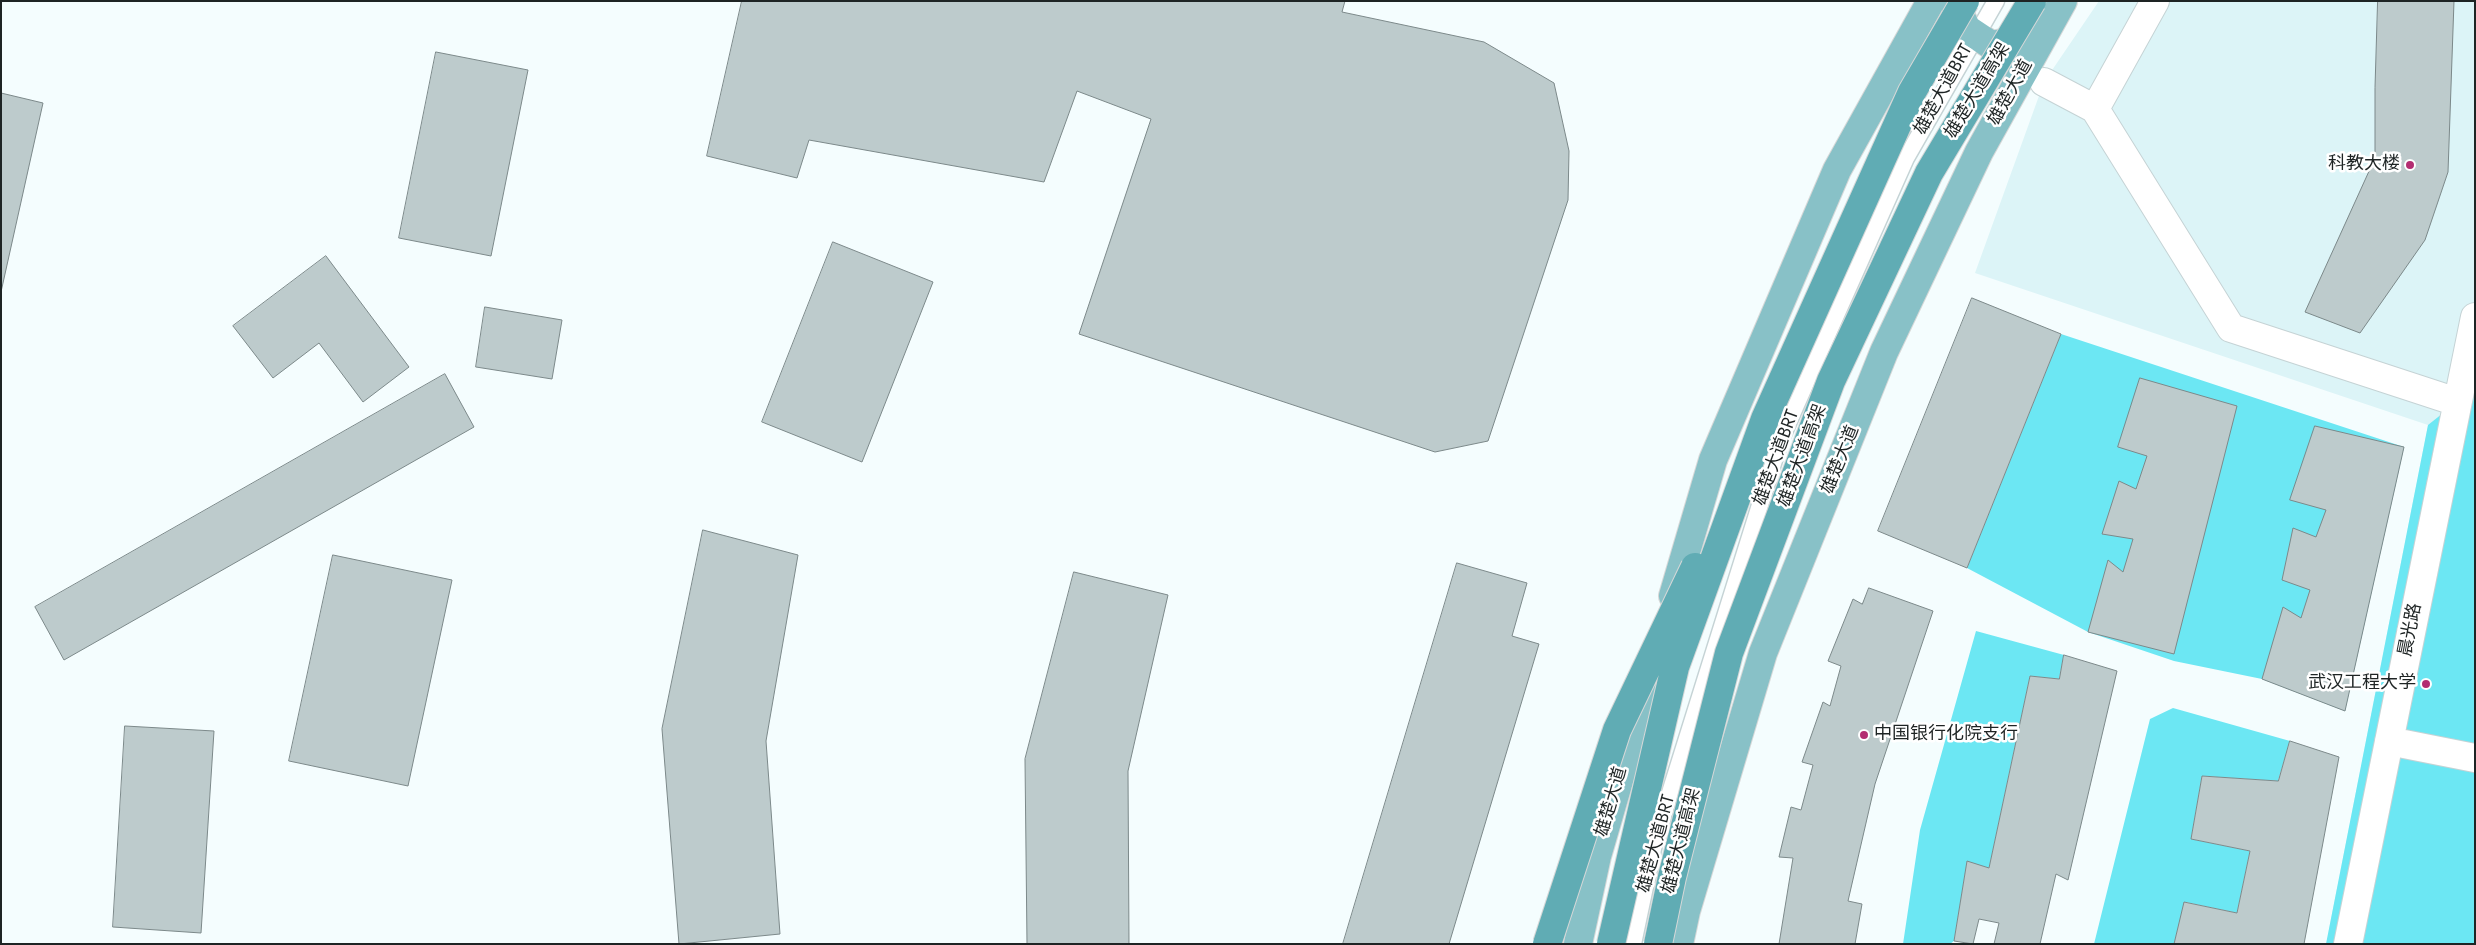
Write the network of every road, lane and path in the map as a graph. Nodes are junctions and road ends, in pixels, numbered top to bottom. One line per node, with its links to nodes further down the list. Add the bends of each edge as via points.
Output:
1 (1931, 1): 17 (main road, 雄楚大道, via 1837,170 1713,460 1597,856)
2 (1953, 1): 8 (main road, via 1967,29)
3 (1965, 1): 13 (highway, bridge, via 1912,92)
4 (1996, 1): 8 (lane, 雄楚大道BRT)
5 (2032, 1): 20 (highway, 雄楚大道高架, bridge, via 1929,173 1830,381 1729,653)
6 (2155, 1): 10 (street)
7 (2060, 6): 8 (main road, via 2031,38 1991,45); 21 (main road, 雄楚大道, via 1979,152 1884,352 1763,653 1686,911)
8 (1975, 34): 19 (lane, 雄楚大道BRT, via 1906,158 1780,441 1654,844)
9 (2044, 82): 10 (street)
10 (2095, 109): 12 (street, via 2231,328)
11 (2475, 316): 12 (street, 晨光路)
12 (2457, 402): 14 (street, 晨光路)
13 (1766, 419): 16 (highway, bridge, via 1617,730); 18 (highway, bridge, via 1675,667)
14 (2389, 742): 15 (street); 22 (street, 晨光路)
15 (2475, 758)
16 (1547, 944)
17 (1578, 944)
18 (1611, 944)
19 (1633, 944)
20 (1658, 944)
21 (1680, 944)
22 (2348, 944)

